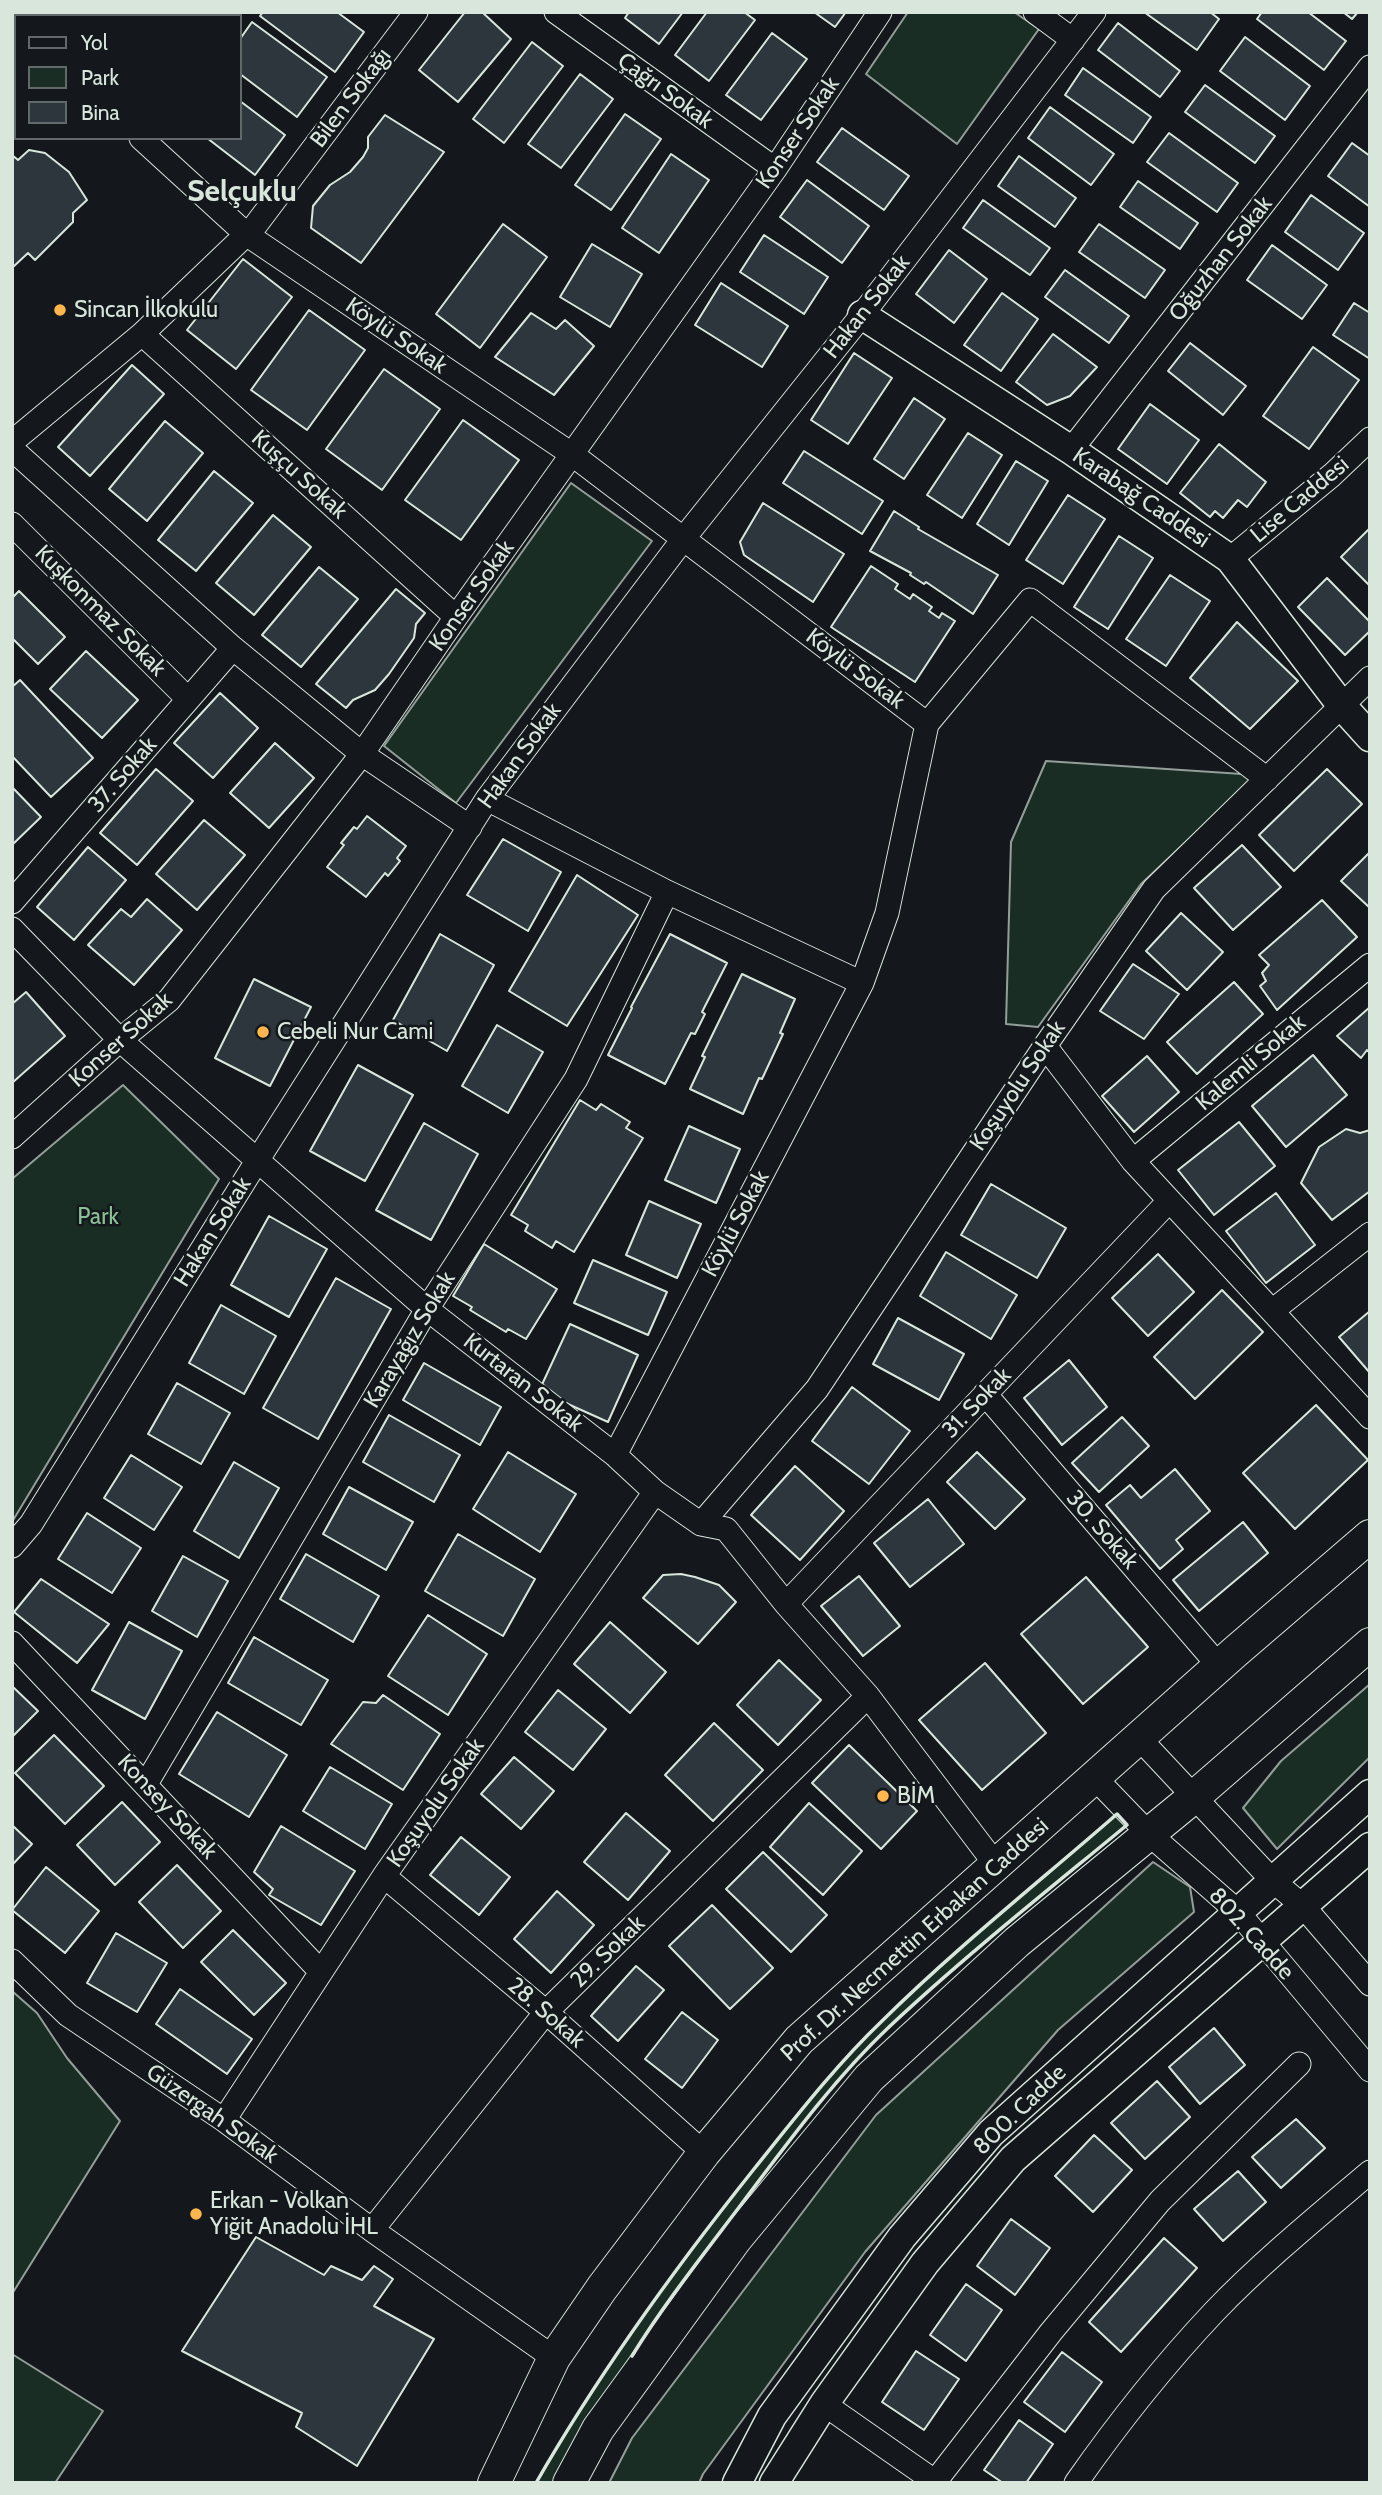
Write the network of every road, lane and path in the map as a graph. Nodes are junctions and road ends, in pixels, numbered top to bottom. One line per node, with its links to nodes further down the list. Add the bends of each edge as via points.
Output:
1 (416, 12): 10 (street, Bilen Sokağı)
2 (556, 12): 9 (street, Çağrı Sokak)
3 (880, 12): 9 (street, Konser Sokak)
4 (1035, 12): 6 (street)
5 (1094, 12): 6 (street, Hakan Sokak)
6 (1073, 40): 11 (street, Hakan Sokak)
7 (1370, 67): 16 (street, Oğuzhan Sokak)
8 (143, 140): 10 (street, Köylü Sokak)
9 (775, 169): 17 (street, Konser Sokak)
10 (246, 234): 12 (street, Bilen Sokağı); 17 (street, Köylü Sokak)
11 (862, 315): 16 (street, Karabağ Caddesi); 19 (street, Hakan Sokak)
12 (142, 334): 14 (street, Bilen Sokağı); 21 (street, Kuşçu Sokak)
13 (1370, 439): 20 (street, Lise Caddesi)
14 (12, 442)
15 (12, 449): 22 (street)
16 (1072, 450): 20 (street, Karabağ Caddesi)
17 (573, 456): 19 (street, Köylü Sokak); 21 (street, Konser Sokak)
18 (12, 524): 24 (street, Kuşkonmaz Sokak)
19 (684, 538): 26 (street, Köylü Sokak); 30 (street, Hakan Sokak)
20 (1230, 559): 25 (street, Karabağ Caddesi)
21 (456, 617): 28 (street, Konser Sokak)
22 (233, 648): 24 (street, 37. Sokak); 28 (street)
23 (1370, 678): 25 (street, Koşuyolu Sokak)
24 (188, 699): 33 (street, 37. Sokak)
25 (1342, 706): 27 (street, Karabağ Caddesi); 29 (street, Koşuyolu Sokak)
26 (927, 724): 29 (street, via 1030,600); 36 (street, Köylü Sokak, via 887,913)
27 (1370, 737)
28 (362, 754): 31 (street); 37 (street, Konser Sokak, via 169,1000)
29 (1267, 779): 38 (street, Koşuyolu Sokak, via 1154,889)
30 (487, 799): 31 (street, Hakan Sokak); 32 (street)
31 (470, 827): 40 (street, Hakan Sokak)
32 (667, 892): 36 (street); 44 (street, Karayağız Sokak, via 576,1080)
33 (12, 902)
34 (12, 929): 37 (street, Kurtaran Sokak)
35 (1370, 965): 41 (street, Kalemli Sokak)
36 (862, 982): 48 (street, Köylü Sokak)
37 (120, 1040): 39 (street, Konser Sokak); 40 (street, Kurtaran Sokak)
38 (1045, 1046): 41 (street); 50 (street, Koşuyolu Sokak, via 817,1389)
39 (12, 1137)
40 (257, 1161): 44 (street, Kurtaran Sokak); 52 (street, Hakan Sokak, via 32,1524)
41 (1133, 1161): 42 (street)
42 (1169, 1201): 45 (street); 46 (street, 31. Sokak)
43 (1370, 1234): 45 (street)
44 (427, 1310): 48 (street, Kurtaran Sokak); 60 (street, Karayağız Sokak)
45 (1272, 1311): 47 (street)
46 (985, 1394): 53 (street, 31. Sokak); 56 (street, 30. Sokak)
47 (1370, 1418)
48 (615, 1455): 49 (street, Kurtaran Sokak)
49 (655, 1492): 50 (street, Kurtaran Sokak); 66 (street, Koşuyolu Sokak)
50 (701, 1524): 53 (street, Kurtaran Sokak, via 726,1529)
51 (1370, 1536): 56 (main road, Prof. Dr. Necmettin Erbakan Caddesi)
52 (12, 1546)
53 (786, 1604): 57 (street, Kurtaran Sokak)
54 (12, 1643): 60 (street, Konsey Sokak)
55 (1370, 1644): 62 (main road)
56 (1219, 1666): 58 (main road, Prof. Dr. Necmettin Erbakan Caddesi)
57 (868, 1696): 65 (street, Kurtaran Sokak); 74 (street, 29. Sokak)
58 (1139, 1738): 59 (main road, Prof. Dr. Necmettin Erbakan Caddesi); 62 (street)
59 (1094, 1777): 63 (street, 802. Cadde); 65 (main road, Prof. Dr. Necmettin Erbakan Caddesi)
60 (146, 1784): 72 (street, Konsey Sokak)
61 (1370, 1794): 67 (street, 800. Cadde)
62 (1195, 1796): 63 (main road); 67 (street)
63 (1148, 1833): 69 (street, 802. Cadde); 85 (main road, via 1017,1942 869,2078 735,2240 598,2429)
64 (1370, 1847): 68 (street, 800. Cadde)
65 (996, 1865): 78 (main road, Prof. Dr. Necmettin Erbakan Caddesi, via 799,2040)
66 (384, 1876): 72 (street, Koşuyolu Sokak); 74 (street, 28. Sokak)
67 (1272, 1880): 68 (street); 69 (street, 800. Cadde)
68 (1303, 1906): 70 (street, 800. Cadde); 73 (street)
69 (1237, 1911): 70 (street, 802. Cadde); 86 (street, 800. Cadde, via 991,2133 902,2237 772,2416)
70 (1260, 1940): 76 (street, 802. Cadde); 82 (street, 800. Cadde, via 1013,2159 925,2263)
71 (12, 1961): 77 (street, Güzergah Sokak, via 68,2015)
72 (321, 1972): 77 (street, Koşuyolu Sokak)
73 (1370, 1984)
74 (546, 2012): 78 (street, 28. Sokak); 80 (street, 29. Sokak)
75 (1298, 2064): 83 (street, via 1160,2201)
76 (1370, 2070)
77 (223, 2120): 80 (street, Güzergah Sokak)
78 (704, 2153): 81 (main road, Prof. Dr. Necmettin Erbakan Caddesi)
79 (1370, 2172): 88 (street, via 1216,2310 1119,2423)
80 (372, 2230): 81 (street, Güzergah Sokak)
81 (554, 2358): 84 (main road, Prof. Dr. Necmettin Erbakan Caddesi)
82 (824, 2404): 83 (street); 87 (street, 800. Cadde)
83 (935, 2482)
84 (494, 2483)
85 (569, 2483)
86 (737, 2483)
87 (774, 2483)
88 (1076, 2483)

